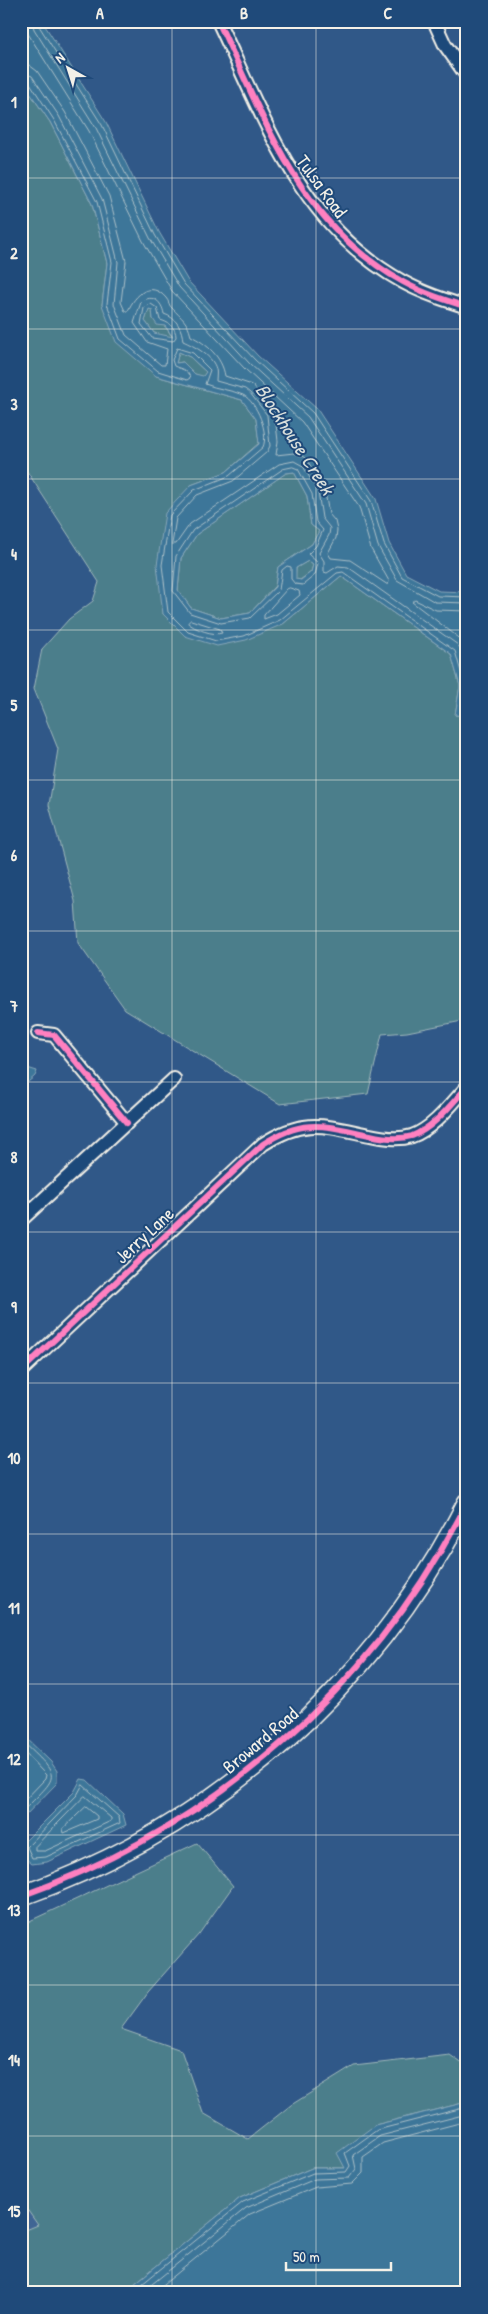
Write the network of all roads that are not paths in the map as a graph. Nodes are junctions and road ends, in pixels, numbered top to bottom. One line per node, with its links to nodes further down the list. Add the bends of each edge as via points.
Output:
1 (218, 21): 4 (street, Tulsa Road, via 285,162 331,226 398,279 425,293)
2 (434, 21): 3 (street)
3 (467, 76)
4 (467, 307)
5 (38, 1033): 8 (street, via 54,1035)
6 (174, 1079): 8 (street)
7 (467, 1087): 10 (street, Jerry Lane, via 440,1115 413,1136 381,1137 310,1125 292,1128 263,1144)
8 (126, 1123): 9 (street)
9 (21, 1220)
10 (21, 1372)
11 (467, 1503): 12 (main road, Broward Road, via 428,1573 382,1638 341,1687 281,1745 241,1778 149,1839 76,1875)
12 (21, 1896)

